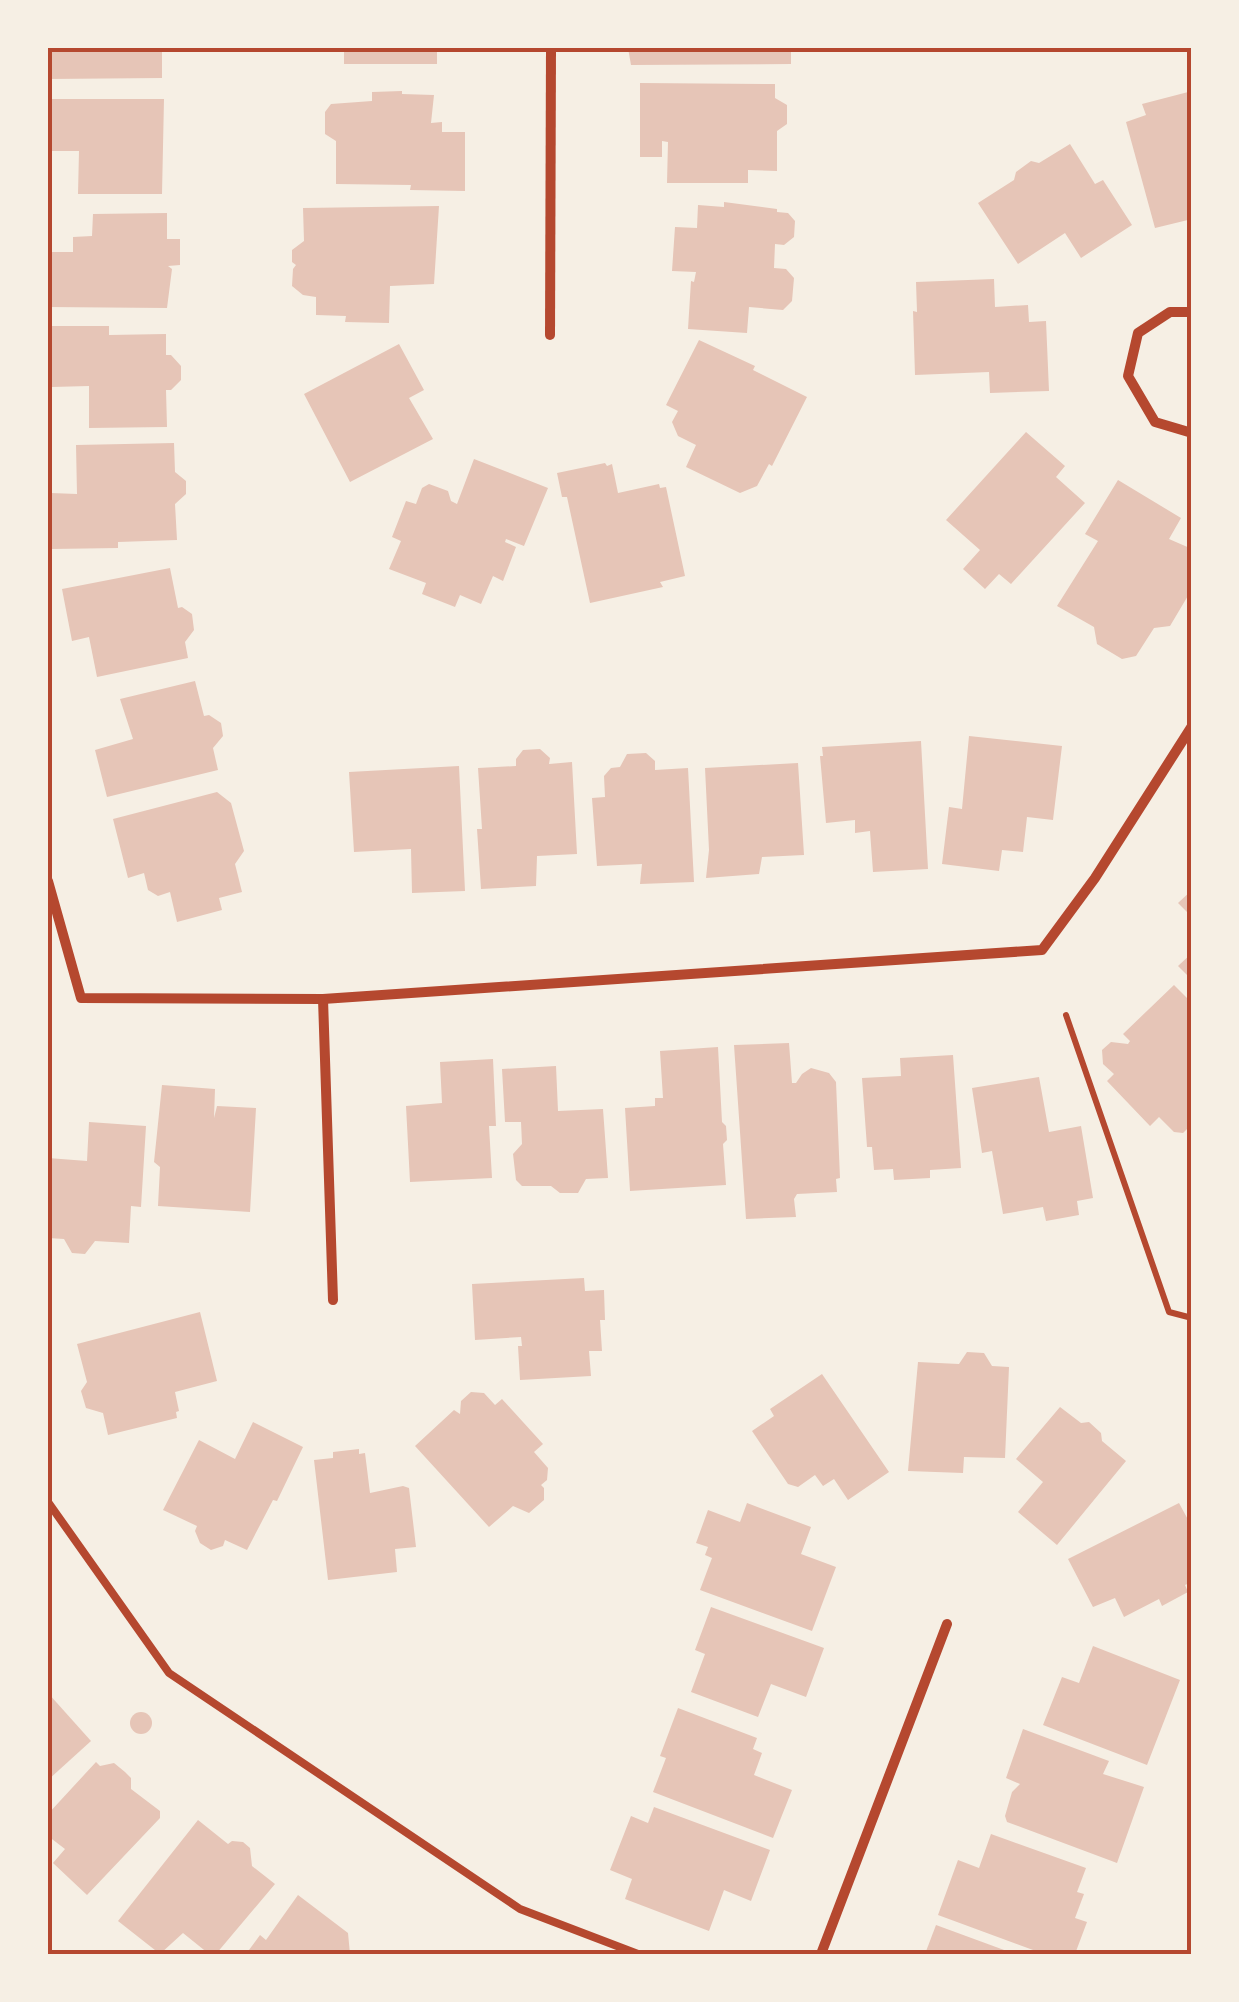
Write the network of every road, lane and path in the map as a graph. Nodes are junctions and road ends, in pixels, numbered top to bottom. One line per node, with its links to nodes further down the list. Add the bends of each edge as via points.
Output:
1 (551, 48): 3 (street)
2 (1192, 312): 4 (street, via 1170,312 1138,333 1128,376 1155,422)
3 (550, 335)
4 (1192, 433)
5 (1192, 726): 7 (street, via 1042,950)
6 (48, 881): 7 (street, via 81,998)
7 (322, 999): 9 (street)
8 (1066, 1015): 10 (path, via 1170,1312)
9 (333, 1300)
10 (1192, 1318)
11 (48, 1502): 13 (lane, via 170,1673 520,1909)
12 (947, 1624): 14 (street)
13 (638, 1954)
14 (820, 1954)

